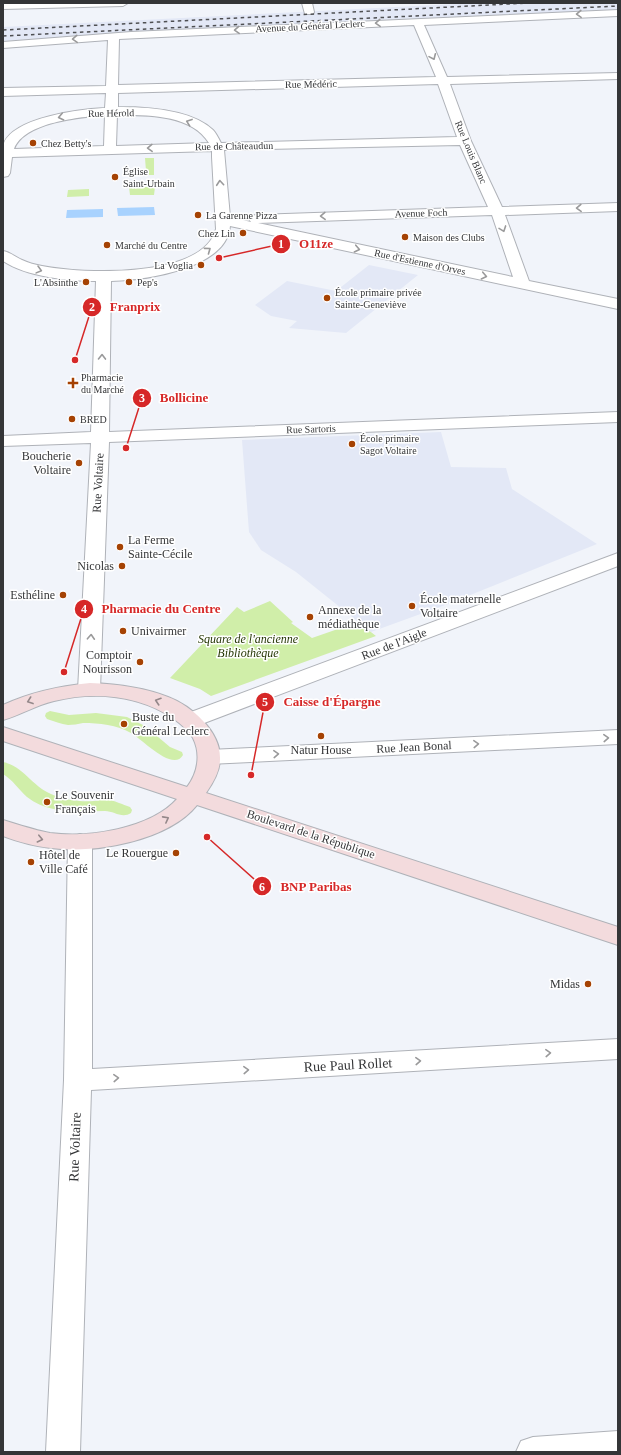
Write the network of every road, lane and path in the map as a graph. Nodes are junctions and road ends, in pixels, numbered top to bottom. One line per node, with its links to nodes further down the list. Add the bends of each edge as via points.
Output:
1 (96, 3): 2 (street); 3 (street)
2 (123, 3)
3 (3, 6)
4 (618, 13): 5 (street, Avenue du Général Leclerc, one-way to 5)
5 (417, 21): 6 (street, Avenue du Général Leclerc, one-way to 6); 9 (street, Rue Louis Blanc, one-way to 9)
6 (114, 36): 7 (street, Avenue du Général Leclerc, one-way to 7); 10 (street)
7 (3, 44)
8 (618, 76): 9 (street, Rue Médéric)
9 (443, 81): 10 (street, Rue Médéric); 13 (street, Rue Louis Blanc)
10 (113, 89): 11 (street, Rue Médéric); 12 (street)
11 (3, 92)
12 (112, 111): 14 (street, Rue Hérold, one-way to 12, via 210,133 191,122 159,114); 15 (street); 16 (street, Rue Hérold, one-way to 16, via 77,114 40,123 19,134)
13 (465, 141): 14 (street, Rue de Châteaudun); 19 (street, Rue Louis Blanc)
14 (217, 147): 15 (street, Rue de Châteaudun, one-way to 15); 21 (street, one-way to 14)
15 (110, 149): 16 (street, Rue de Châteaudun)
16 (5, 153): 17 (street, Rue Hérold)
17 (3, 173)
18 (618, 207): 19 (street, Avenue Foch, one-way to 19)
19 (497, 211): 20 (street, Avenue Foch, one-way to 20); 25 (street, Rue Louis Blanc, one-way to 25)
20 (287, 218): 21 (street, Avenue Foch); 22 (street, via 276,221 273,226)
21 (223, 220): 22 (street, Rue d'Estienne d'Orves); 24 (street, one-way to 21, via 154,272 184,264 201,256 215,246 224,230)
22 (277, 232): 25 (street, Rue d'Estienne d'Orves, one-way to 25)
23 (3, 255): 24 (street, one-way to 24, via 18,264 49,272)
24 (104, 277): 28 (street, Rue Voltaire, one-way to 24)
25 (523, 284): 26 (street, Rue d'Estienne d'Orves)
26 (618, 304)
27 (618, 417): 28 (street, Rue Sartoris)
28 (100, 438): 29 (street, Rue Sartoris); 31 (street, Rue Voltaire, one-way to 28)
29 (3, 441)
30 (618, 559): 33 (street, Rue de l'Aigle)
31 (89, 690): 32 (main road, one-way to 32, via 41,697); 33 (main road, one-way to 31, via 163,702 128,692)
32 (3, 713)
33 (192, 720): 36 (main road, via 204,737)
34 (3, 734): 37 (main road, Boulevard de la République)
35 (618, 737): 36 (street, Rue Jean Bonal, one-way to 35)
36 (209, 757): 37 (main road, via 206,774)
37 (194, 796): 39 (main road, one-way to 37, via 115,838 147,828 171,816); 40 (main road, Boulevard de la République)
38 (3, 828): 39 (main road, one-way to 39, via 45,841)
39 (80, 842): 42 (street, Rue Voltaire)
40 (618, 936)
41 (618, 1049): 42 (street, Rue Paul Rollet, one-way to 41)
42 (78, 1080): 44 (street, Rue Voltaire)
43 (618, 1446): 45 (street)
44 (64, 1452)
45 (533, 1452)

